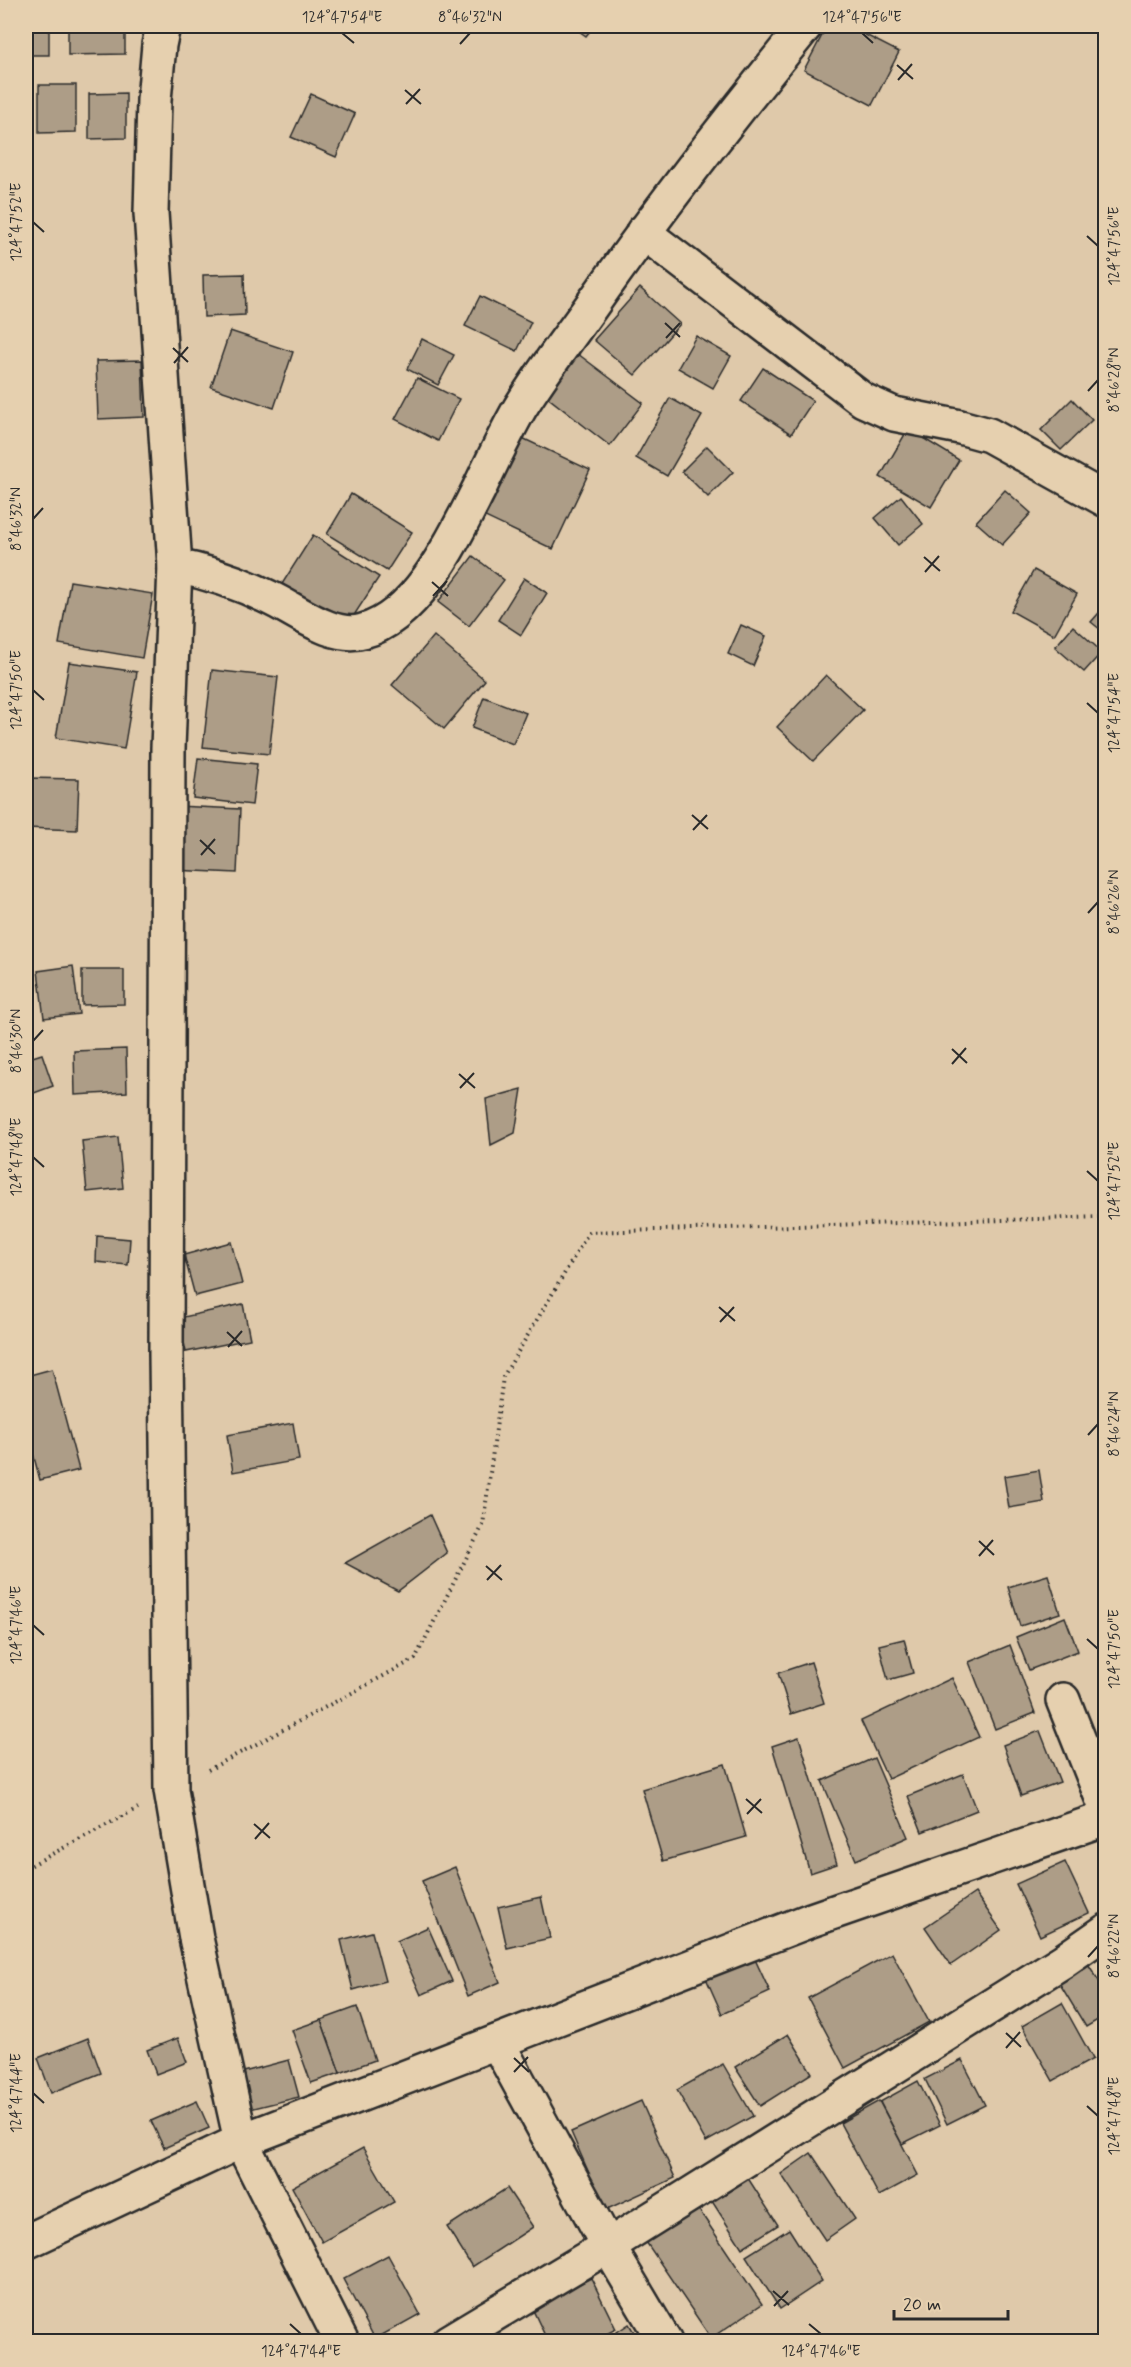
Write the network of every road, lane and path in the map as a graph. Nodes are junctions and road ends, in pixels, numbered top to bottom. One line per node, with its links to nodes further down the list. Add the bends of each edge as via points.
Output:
1 (163, 26): 5 (street, via 154,100 151,213)
2 (805, 26): 3 (street)
3 (643, 232): 4 (street, via 863,400 894,414 989,435); 5 (street, via 520,409 453,539 417,594 384,623 361,632 329,629 238,584)
4 (1106, 501)
5 (175, 566): 8 (street, via 168,748 166,1319)
6 (1106, 1217): 8 (path, via 589,1233 503,1377 483,1525 415,1659)
7 (1063, 1700): 9 (street)
8 (171, 1790): 11 (path); 14 (street, via 196,1938)
9 (1106, 1809)
10 (1106, 1818): 13 (street, via 811,1920)
11 (26, 1868)
12 (1106, 1931): 16 (street)
13 (497, 2042): 14 (street); 16 (street)
14 (241, 2141): 15 (street); 17 (street)
15 (26, 2242)
16 (608, 2246): 18 (street); 19 (street)
17 (342, 2342)
18 (448, 2342)
19 (665, 2342)

